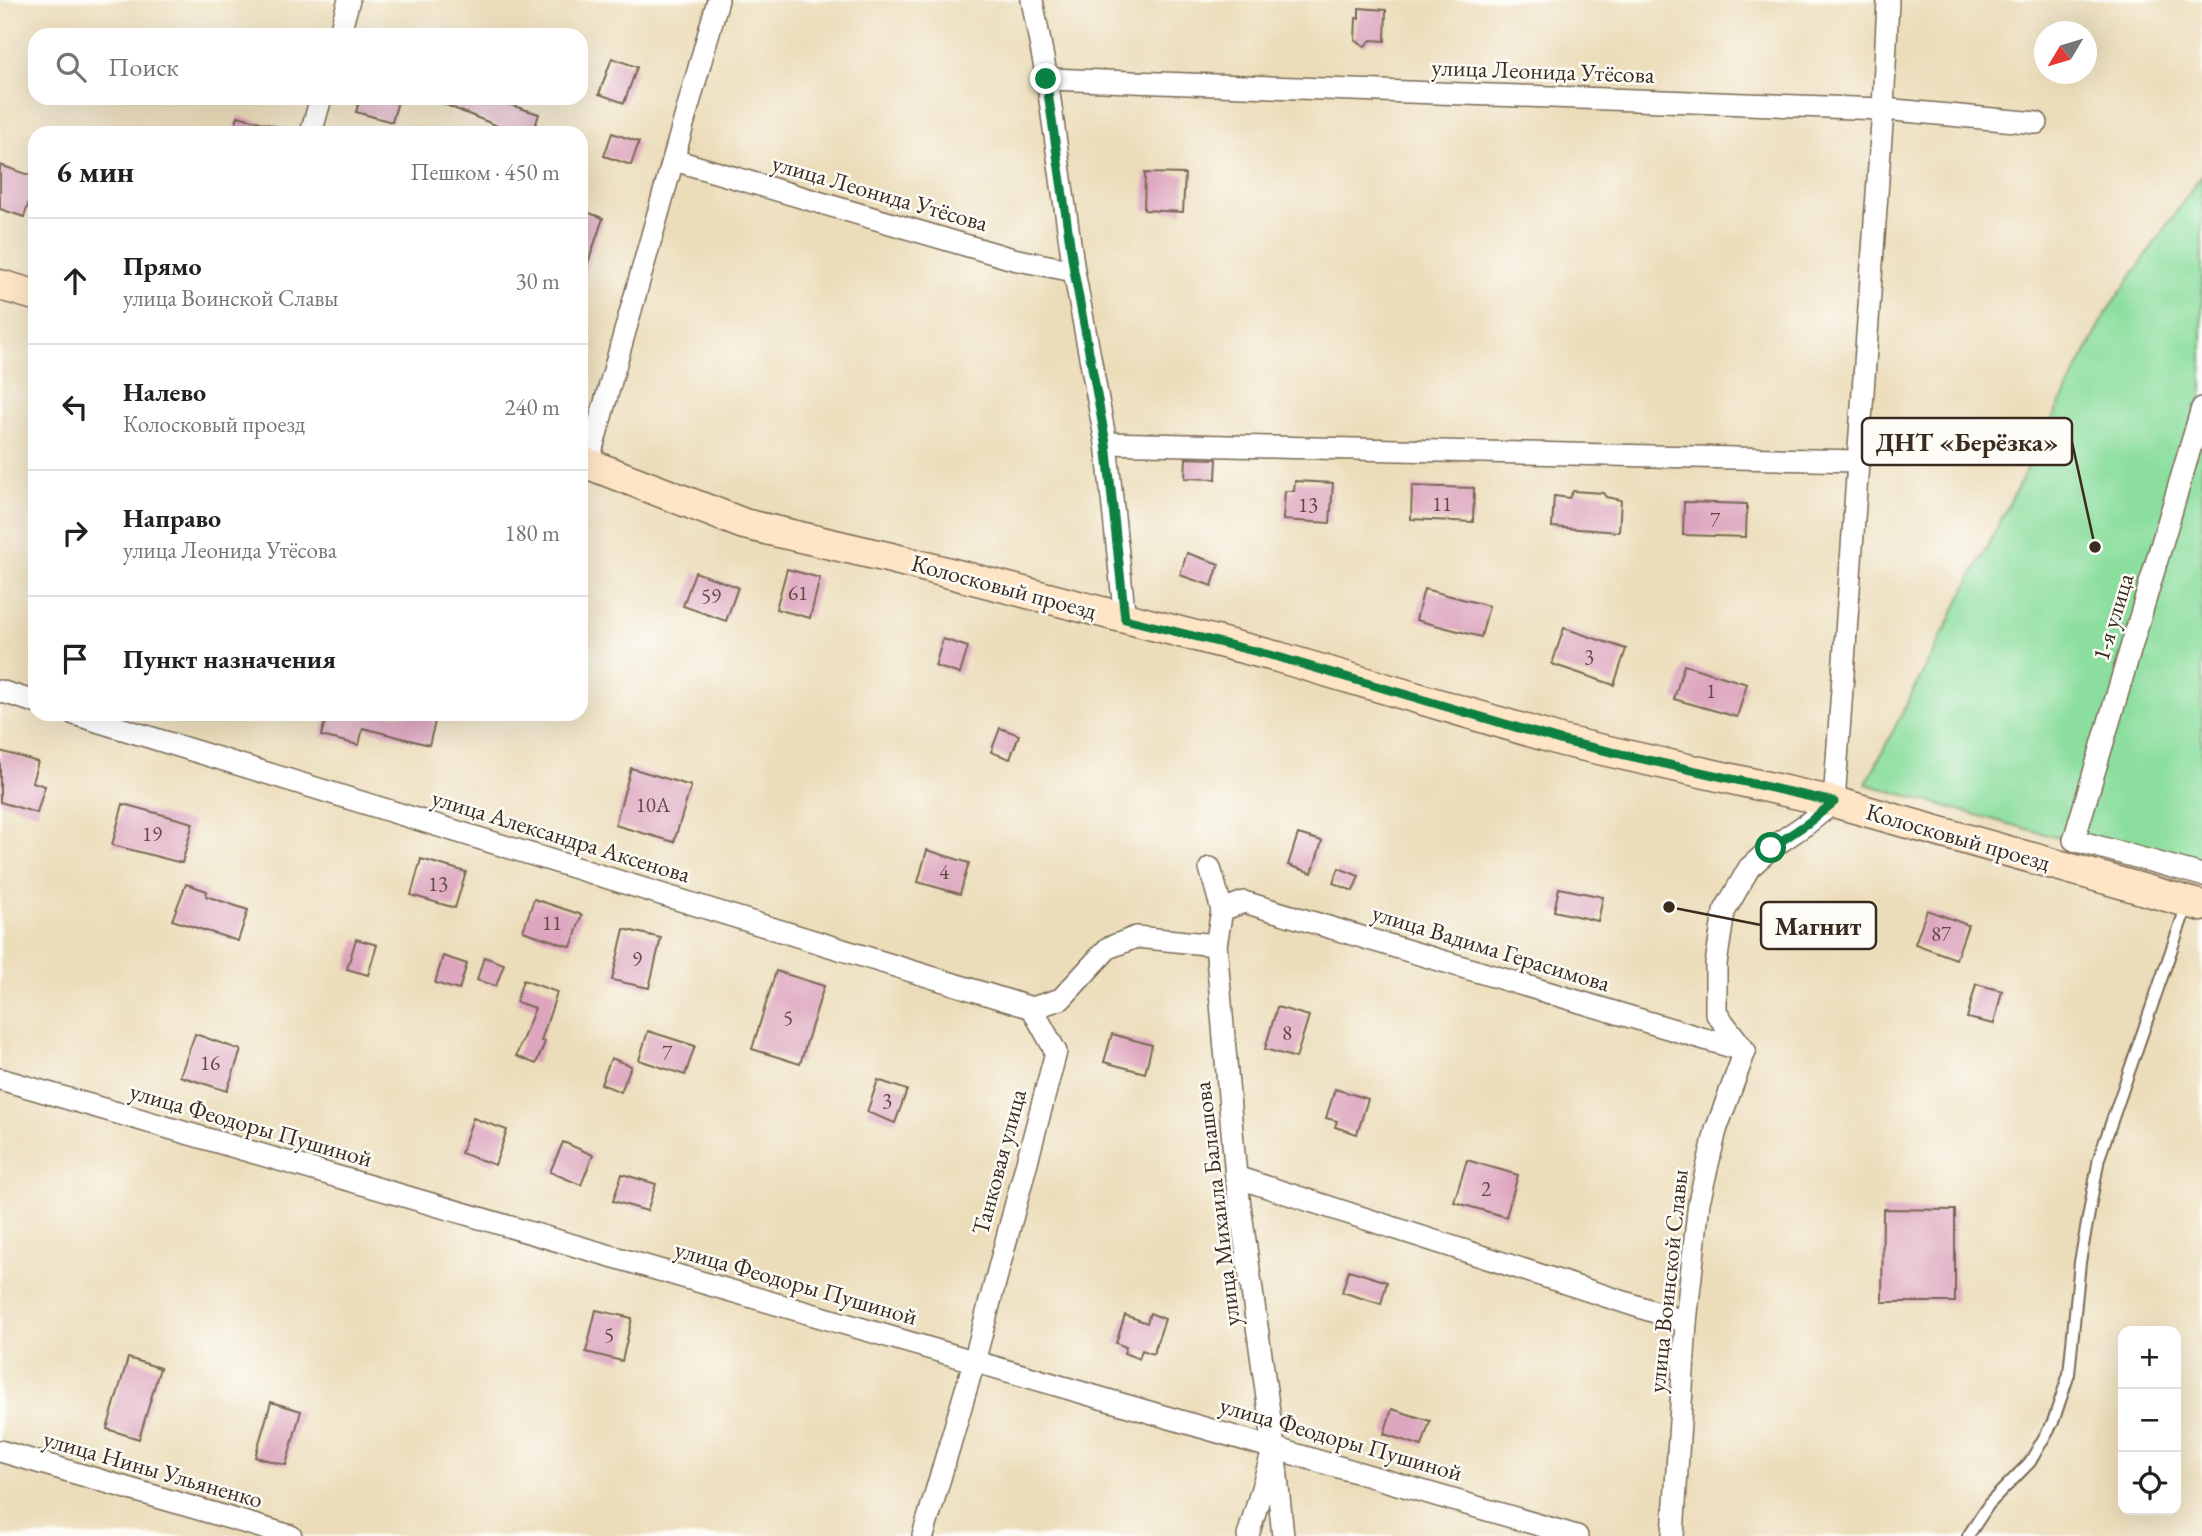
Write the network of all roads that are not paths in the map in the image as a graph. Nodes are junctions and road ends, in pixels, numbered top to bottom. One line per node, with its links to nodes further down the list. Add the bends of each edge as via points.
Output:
1 (349, 0): 5 (street)
2 (718, 0): 11 (street)
3 (1032, 0): 6 (street)
4 (1888, 0): 8 (street)
5 (342, 28)
6 (1046, 79): 8 (street, улица Леонида Утёсова); 12 (street)
7 (319, 105): 10 (street)
8 (1883, 109): 9 (street, улица Леонида Утёсова); 18 (street)
9 (2037, 123)
10 (313, 126)
11 (674, 160): 12 (street, улица Леонида Утёсова, via 1013,259); 17 (street)
12 (1074, 271): 16 (street)
13 (0, 285): 14 (street)
14 (28, 293)
15 (2202, 408): 25 (street, 1-я улица)
16 (1106, 443): 18 (street); 20 (street)
17 (588, 449)
18 (1858, 461): 24 (street)
19 (588, 464): 20 (street, Колосковый проезд, via 744,524)
20 (1125, 619): 24 (street, Колосковый проезд, via 1278,657 1563,741)
21 (0, 691): 22 (street)
22 (28, 700)
23 (97, 721): 31 (street, улица Александра Аксенова)
24 (1834, 802): 25 (street, Колосковый проезд); 32 (street, via 1749,868 1724,912 1716,1013)
25 (2069, 855): 27 (street); 28 (street, Колосковый проезд)
26 (1210, 867): 29 (street, улица Михаила Балашова)
27 (2202, 874)
28 (2195, 904): 45 (lane, via 2099,1158 2080,1262 2069,1374 2053,1422 2030,1462 1989,1504)
29 (1222, 910): 30 (street, улица Михаила Балашова); 32 (street, улица Вадима Герасимова, via 1244,902)
30 (1216, 945): 31 (street, via 1136,937 1108,948 1060,999); 34 (street, улица Михаила Балашова)
31 (1032, 1008): 36 (street, Танковая улица, via 1056,1052)
32 (1745, 1051): 35 (street, улица Воинской Славы, via 1716,1130 1699,1202)
33 (0, 1079): 36 (street, улица Феодоры Пушиной)
34 (1237, 1177): 35 (street); 37 (street, улица Михаила Балашова)
35 (1686, 1322): 44 (street, улица Воинской Славы)
36 (974, 1362): 37 (street, улица Феодоры Пушиной); 40 (street, Танковая улица)
37 (1274, 1447): 41 (street); 42 (street, улица Михаила Балашова); 43 (street, улица Феодоры Пушиной)
38 (0, 1451): 39 (street, улица Нины Ульяненко)
39 (291, 1536)
40 (923, 1536)
41 (1248, 1536)
42 (1283, 1536)
43 (1577, 1536)
44 (1672, 1536)
45 (1968, 1536)

